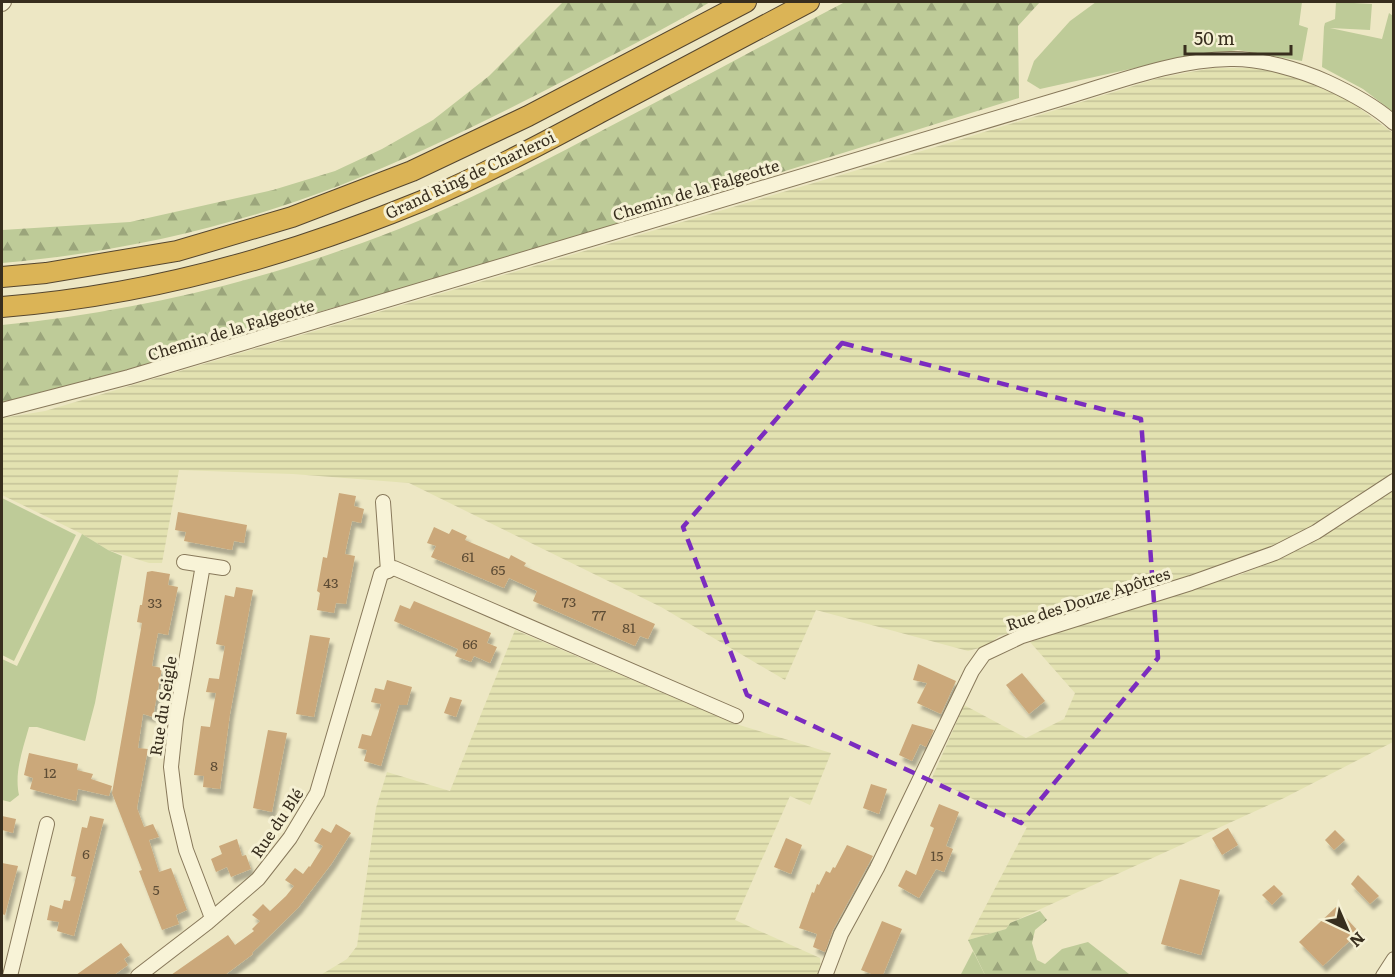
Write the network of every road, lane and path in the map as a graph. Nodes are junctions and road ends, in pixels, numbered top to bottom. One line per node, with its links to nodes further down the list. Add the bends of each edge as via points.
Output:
1 (746, 2): 4 (highway, Grand Ring de Charleroi, via 528,116 412,171 292,217 177,251)
2 (809, 2): 5 (highway, Grand Ring de Charleroi, via 545,142 423,200 302,246 184,279 55,303)
3 (1394, 123): 6 (street, Chemin de la Falgeotte, via 1349,92 1286,67 1231,59 1180,64 129,377)
4 (2, 277)
5 (2, 307)
6 (2, 410)
7 (1394, 481): 19 (street, Rue des Douze Apôtres, via 1316,532 1275,553 1022,636 984,654 841,934)
8 (383, 502): 12 (street)
9 (184, 562): 10 (street)
10 (203, 565): 11 (street); 15 (street, Rue du Seigle, via 171,767 186,850)
11 (223, 568)
12 (388, 571): 13 (street, via 394,568); 15 (street, Rue du Blé, via 381,574 317,793 290,838 258,879)
13 (736, 716)
14 (47, 824): 17 (street)
15 (213, 918): 18 (street, Rue du Blé)
16 (1394, 959): 20 (street)
17 (10, 975)
18 (138, 975)
19 (825, 975)
20 (1383, 975)

